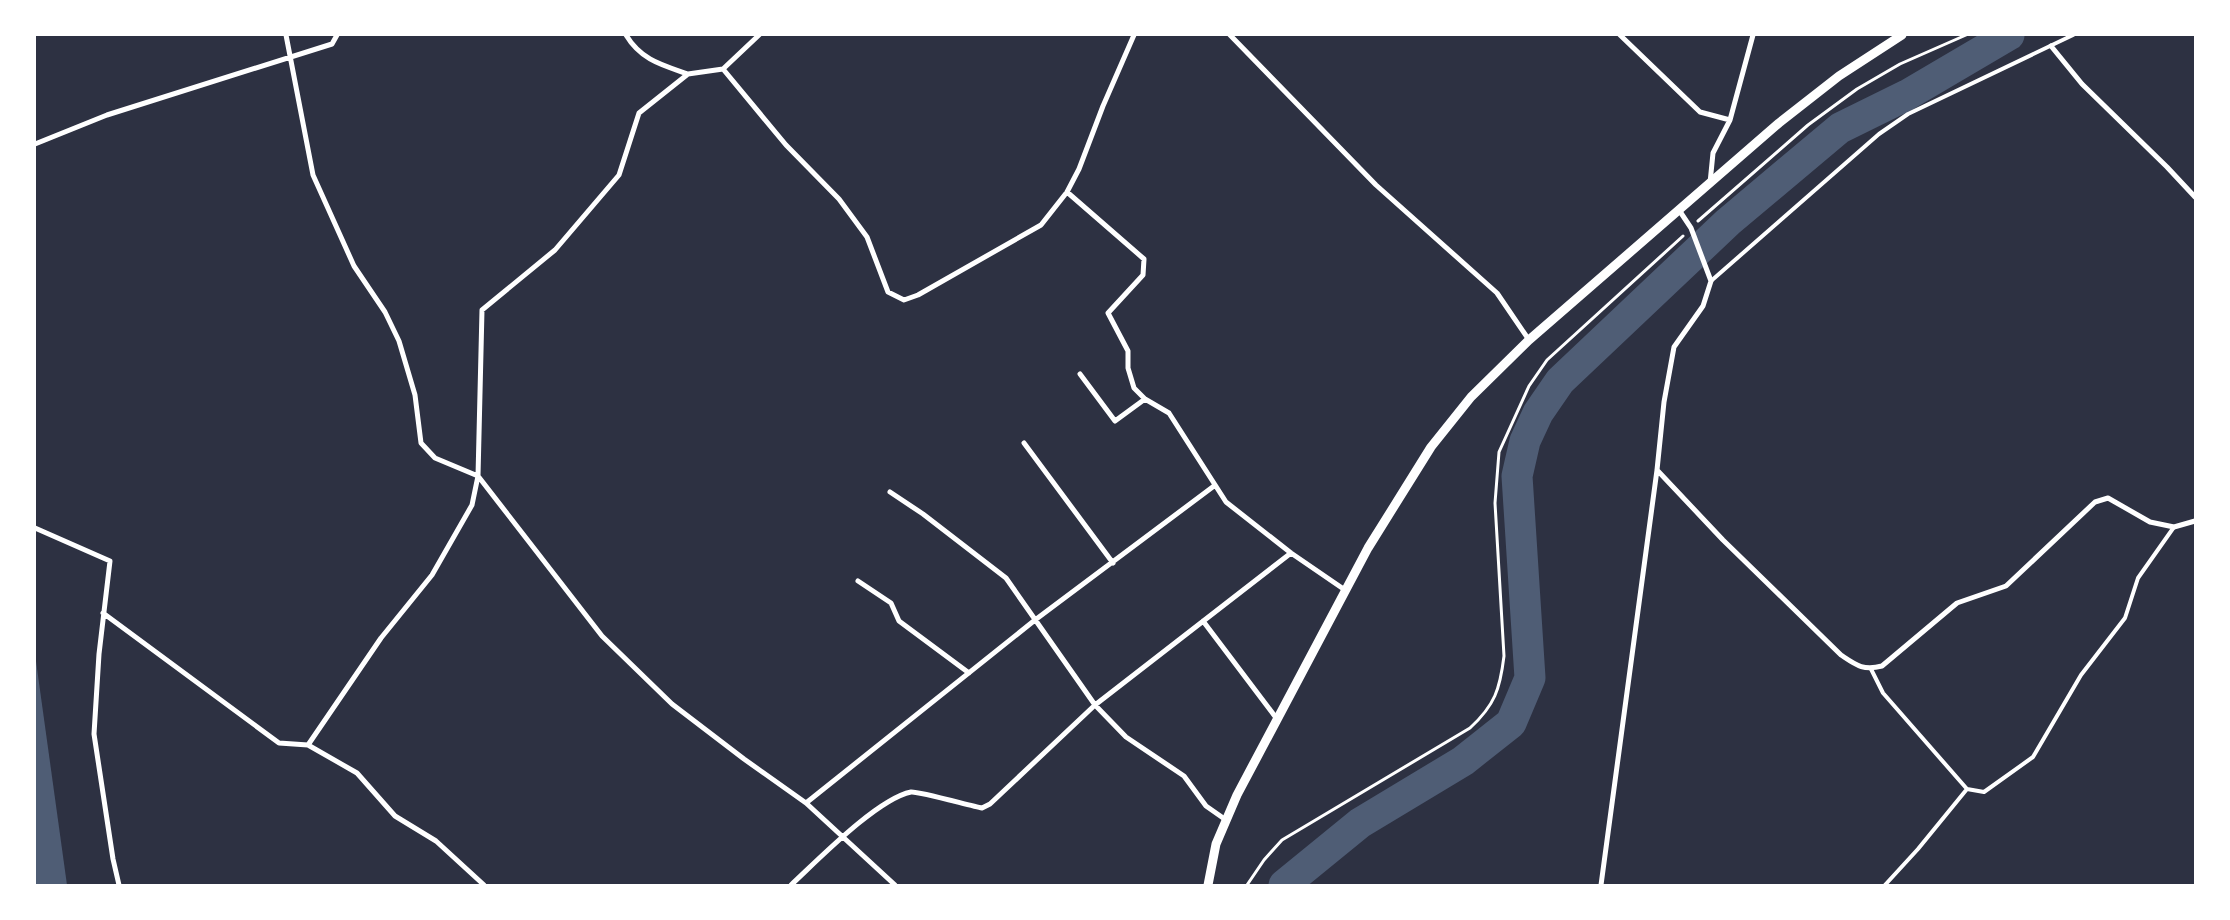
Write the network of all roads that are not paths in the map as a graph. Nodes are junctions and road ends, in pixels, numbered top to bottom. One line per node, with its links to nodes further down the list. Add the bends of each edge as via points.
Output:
1 (286, 35): 12 (street)
2 (337, 35): 12 (street, via 332,44)
3 (626, 35): 14 (street, via 631,44 652,62)
4 (759, 35): 13 (street)
5 (1134, 35): 18 (street)
6 (1230, 35): 22 (street, via 1376,185 1497,292)
7 (1620, 35): 15 (street, via 1700,112)
8 (1753, 35): 15 (street)
9 (1902, 35): 17 (street, via 1832,82 1779,123)
10 (2073, 35): 11 (lane)
11 (2052, 46): 19 (street, via 2082,84); 21 (lane, via 1908,114 1879,134)
12 (291, 58): 16 (street, via 107,115); 27 (street, via 313,176 354,266 385,312 399,341 415,394 421,443 435,458)
13 (723, 69): 14 (street); 18 (street, via 786,146 839,199 867,237 888,292 904,300 1041,225)
14 (688, 74): 27 (street, via 639,113 620,175 594,205 554,250 482,310)
15 (1730, 120): 17 (street, via 1713,153)
16 (35, 144)
17 (1710, 184): 20 (street)
18 (1067, 192): 24 (street, via 1144,259 1143,275 1108,313 1128,351 1128,368 1134,388)
19 (2195, 197)
20 (1679, 210): 21 (street, via 1691,228); 22 (street)
21 (1711, 281): 26 (street, via 1703,306 1674,347)
22 (1529, 340): 36 (street, via 1471,397 1430,447)
23 (1080, 374): 24 (street, via 1115,421)
24 (1145, 399): 28 (street, via 1169,413)
25 (1024, 443): 34 (street)
26 (1657, 470): 40 (street, via 1840,655 1858,666); 54 (street)
27 (478, 476): 44 (street, via 472,505 432,575 381,638); 46 (street, via 602,636 672,704)
28 (1214, 486): 33 (street, via 1226,502); 34 (street)
29 (890, 492): 38 (street, via 1006,578)
30 (2195, 521): 31 (street)
31 (2174, 526): 40 (street, via 2150,522 2108,498 2095,502 2006,586 1957,603 1882,666); 45 (lane, via 2138,578 2125,618 2081,675 2033,757 1984,792)
32 (35, 528): 37 (street, via 110,560)
33 (1291, 553): 36 (street); 39 (street)
34 (1113, 562): 38 (street)
35 (858, 582): 41 (street, via 891,603 899,621)
36 (1345, 590): 43 (street)
37 (103, 613): 44 (street, via 279,743); 49 (street, via 94,734)
38 (1035, 620): 41 (street); 42 (street)
39 (1203, 622): 42 (street); 43 (street)
40 (1871, 669): 45 (lane, via 1883,693)
41 (969, 673): 46 (street)
42 (1095, 705): 47 (street, via 1126,737 1184,776 1206,806); 48 (street, via 990,804 982,808 912,792 886,804)
43 (1277, 720): 47 (street)
44 (308, 745): 50 (street, via 357,773 395,816 436,841)
45 (1967, 789): 55 (lane)
46 (806, 803): 48 (street)
47 (1226, 820): 53 (street, via 1212,859)
48 (843, 836): 51 (street); 52 (street)
49 (119, 885)
50 (484, 885)
51 (791, 885)
52 (895, 885)
53 (1208, 885)
54 (1601, 885)
55 (1885, 885)

